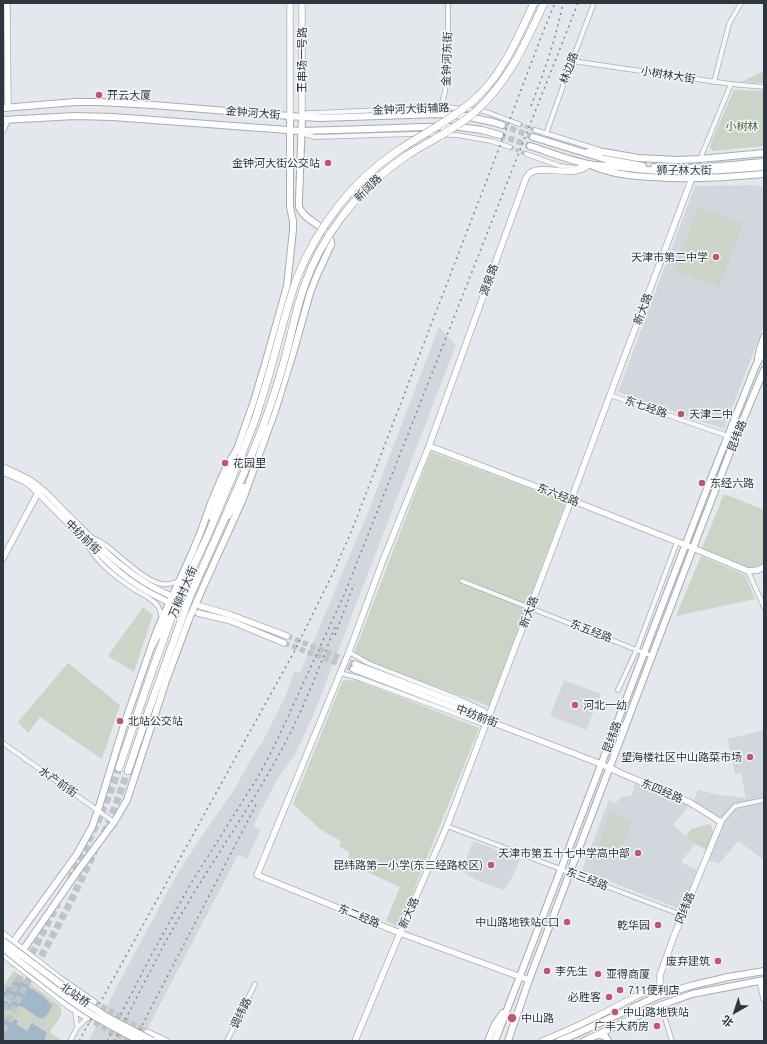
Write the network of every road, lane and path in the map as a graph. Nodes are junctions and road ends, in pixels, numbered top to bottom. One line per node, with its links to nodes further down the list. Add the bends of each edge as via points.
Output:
1 (8, 3): 14 (street)
2 (290, 3): 16 (street, 王串场一号路)
3 (302, 3): 17 (street, 王串场一号路)
4 (448, 3): 13 (street, 金钟河东街, via 448,64 446,92)
5 (534, 3): 48 (highway, 新阔路, bridge, via 509,54 482,92 444,123 379,165 358,184 324,227 298,277)
6 (544, 3): 49 (highway, 新阔路, bridge, via 519,56 487,99 459,124 406,156 373,181 326,240 304,286)
7 (594, 3): 9 (street, 林边路)
8 (741, 3): 10 (street, via 729,24)
9 (572, 61): 10 (street, 小树林大街); 27 (street, 林边路)
10 (714, 82): 11 (street, 小树林大街)
11 (730, 84): 12 (street, 小树林大街); 36 (street)
12 (764, 87)
13 (441, 107): 15 (street, 金钟河东街); 17 (street, 金钟河大街辅路, via 315,113); 20 (street, 金钟河大街辅路, via 484,111)
14 (6, 108): 16 (main road, 金钟河大街, via 99,102)
15 (439, 114): 18 (main road, 金钟河大街); 21 (main road, 金钟河大街, via 464,116)
16 (290, 116): 17 (main road, 金钟河大街); 22 (main road)
17 (302, 117): 18 (main road, 金钟河大街); 24 (main road)
18 (320, 118): 25 (main road, via 314,125)
19 (5, 120): 22 (main road, 金钟河大街, via 75,116 113,117); 26 (street)
20 (519, 124)
21 (502, 125)
22 (290, 130): 24 (main road, 金钟河大街); 52 (main road, via 290,207 293,230 286,286 266,364)
23 (534, 130): 27 (street)
24 (301, 131): 25 (main road, 金钟河大街); 31 (street, via 315,137 457,135); 54 (main road, via 299,207 329,236 331,245 310,293 275,411)
25 (320, 131): 28 (main road, 金钟河大街, via 460,127)
26 (3, 132)
27 (546, 134): 33 (street)
28 (500, 135)
29 (533, 137): 32 (main road)
30 (530, 146): 39 (main road)
31 (510, 147)
32 (583, 152): 33 (main road); 37 (main road)
33 (604, 152): 36 (main road, via 638,158)
34 (764, 153): 36 (main road)
35 (526, 154): 39 (street, via 560,166 576,168)
36 (700, 159)
37 (604, 162): 38 (main road, 狮子林大街, via 674,168); 39 (main road); 40 (main road, 狮子林大街, via 662,171)
38 (764, 162)
39 (590, 164): 42 (main road, via 618,174 649,178); 51 (street, 源泉路, via 576,171 538,170 526,178)
40 (764, 167)
41 (762, 176): 42 (main road)
42 (692, 178): 47 (street, 新大路)
43 (764, 337): 45 (main road)
44 (764, 351): 45 (main road)
45 (756, 365): 50 (main road, 昆纬路)
46 (764, 370): 63 (main road, 昆纬路)
47 (610, 395): 50 (street, 东七经路); 57 (street, 新大路)
48 (255, 420): 59 (highway, 万柳村大街)
49 (264, 424): 58 (highway, 万柳村大街)
50 (728, 436): 62 (main road, 昆纬路)
51 (429, 446): 57 (street, 东六经路); 82 (street, 源泉路)
52 (237, 449): 59 (main road, via 214,510); 67 (main road, via 226,466)
53 (3, 467): 56 (street, via 26,478)
54 (254, 468): 58 (main road, via 231,513); 85 (main road, via 243,499 196,602)
55 (3, 472): 56 (street, 中纺前街)
56 (39, 490): 60 (street, 中纺前街); 64 (street)
57 (571, 500): 61 (street, 东六经路); 75 (street, 新大路)
58 (223, 522): 72 (highway, 万柳村大街)
59 (207, 537): 70 (highway, 万柳村大街)
60 (88, 539): 67 (street, via 107,546 155,582 162,584); 69 (street, via 127,571); 71 (street, 中纺前街, via 127,578); 77 (street, via 91,552 113,574 156,603)
61 (677, 542): 62 (street, 东六经路); 81 (street)
62 (686, 545): 63 (street, 东六经路); 83 (main road, 昆纬路)
63 (693, 548): 66 (street, 东六经路); 84 (main road, 昆纬路)
64 (3, 558)
65 (764, 567): 66 (street)
66 (748, 572): 74 (street)
67 (180, 581): 77 (main road)
68 (462, 581): 75 (street, 东五经路)
69 (169, 595)
70 (178, 599): 80 (highway); 92 (highway, 万柳村大街)
71 (166, 601)
72 (187, 604): 85 (main road); 94 (highway, 万柳村大街)
73 (200, 606): 78 (street)
74 (764, 607)
75 (530, 608): 81 (street, 东五经路); 89 (street, 新大路)
76 (198, 613): 79 (street, via 231,621)
77 (162, 619): 80 (main road)
78 (287, 636)
79 (284, 643)
80 (152, 645): 96 (main road)
81 (637, 649): 83 (street, 东五经路); 88 (street)
82 (349, 652): 87 (street, 源泉路); 89 (street, via 368,663 483,710)
83 (644, 652): 84 (street, 东五经路); 91 (main road, 昆纬路)
84 (652, 656): 93 (main road, 昆纬路)
85 (175, 658): 97 (main road, via 127,800)
86 (354, 666): 89 (street, 中纺前街)
87 (340, 673): 89 (street); 102 (street, 源泉路)
88 (618, 690)
89 (488, 720): 91 (street, 中纺前街); 99 (street, 新大路)
90 (3, 743): 96 (street, 水产前街)
91 (601, 764): 93 (street, 东四经路); 100 (main road, 昆纬路)
92 (120, 768)
93 (610, 768): 98 (street, 东四经路, via 689,802); 101 (main road, 昆纬路)
94 (128, 771)
95 (764, 800): 98 (street, via 735,806)
96 (98, 810): 97 (street, 水产前街); 107 (main road, via 89,834 77,854)
97 (114, 822): 109 (main road)
98 (721, 822): 103 (street, 冈纬路)
99 (447, 826): 100 (street, 东三经路); 104 (street, 新大路)
100 (561, 869): 101 (street, 东三经路); 114 (main road, 昆纬路)
101 (570, 873): 103 (street, 东三经路); 115 (main road, 昆纬路)
102 (257, 875): 104 (street, 东二经路)
103 (682, 915): 119 (street, 冈纬路, via 660,975)
104 (400, 933): 114 (street, 东二经路); 137 (street, 新大路)
105 (3, 934): 107 (street)
106 (3, 941): 134 (main road, 北站桥, bridge, via 87,1004)
107 (14, 943): 109 (street); 110 (main road)
108 (3, 948): 133 (main road, 北站桥, bridge, via 86,1011)
109 (23, 950): 111 (main road); 113 (street)
110 (4, 955): 111 (street)
111 (14, 963): 118 (street)
112 (764, 971): 119 (main road, via 701,983)
113 (52, 972): 118 (street); 121 (street)
114 (520, 976): 115 (street, 东二经路); 123 (main road, 昆纬路)
115 (529, 980): 140 (main road, 昆纬路)
116 (762, 980): 120 (street); 122 (main road, via 692,994)
117 (255, 984): 136 (street, 调纬路)
118 (43, 986): 124 (street)
119 (660, 995): 125 (street, via 646,991); 127 (main road)
120 (764, 999)
121 (94, 1002)
122 (661, 1005): 129 (main road); 145 (street)
123 (508, 1007): 138 (main road, via 495,1024); 139 (main road, 昆纬路)
124 (75, 1010): 126 (street); 128 (street)
125 (600, 1016): 127 (street); 141 (street)
126 (87, 1018): 128 (street)
127 (602, 1022): 129 (street); 142 (main road)
128 (77, 1028): 132 (street)
129 (606, 1031): 131 (main road); 144 (street)
130 (147, 1032): 135 (street)
131 (596, 1035): 143 (main road); 144 (main road, via 604,1035)
132 (70, 1041)
133 (140, 1041)
134 (153, 1041)
135 (166, 1041)
136 (227, 1041)
137 (355, 1041)
138 (488, 1041)
139 (495, 1041)
140 (508, 1041)
141 (542, 1041)
142 (558, 1041)
143 (584, 1041)
144 (608, 1041)
145 (672, 1041)

